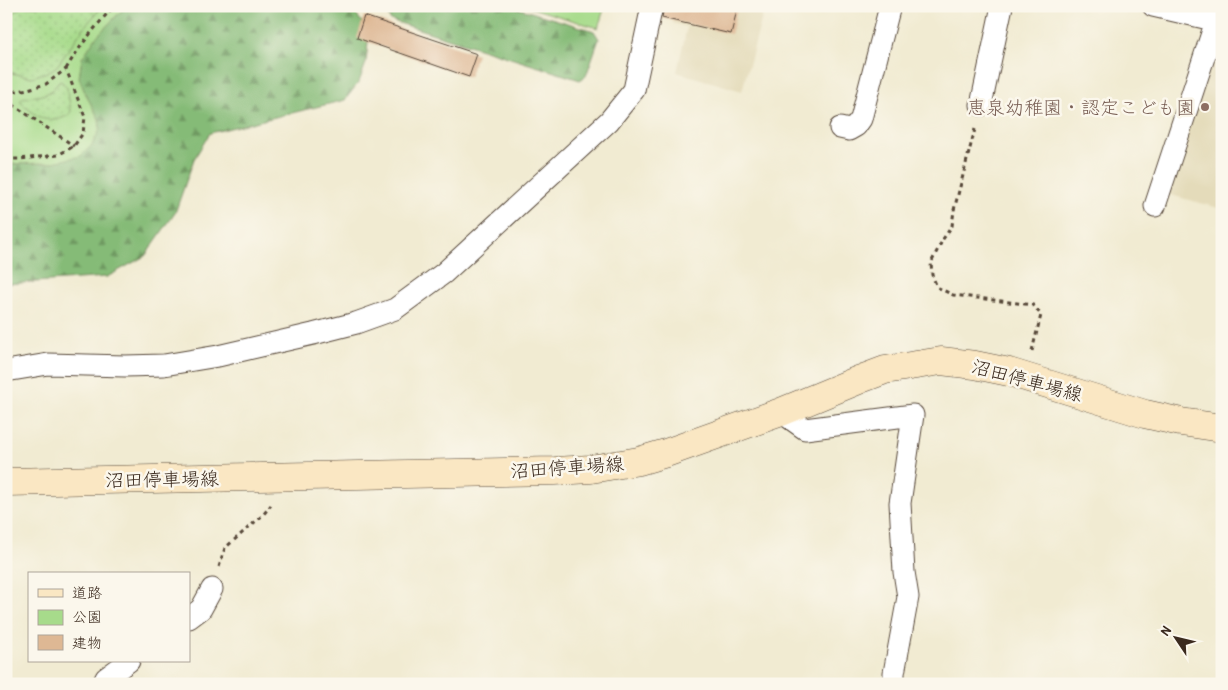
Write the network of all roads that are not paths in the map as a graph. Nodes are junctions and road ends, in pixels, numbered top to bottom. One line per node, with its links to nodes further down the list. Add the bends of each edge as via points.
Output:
1 (652, 6): 9 (street, via 634,90 609,121 444,273 394,309 322,332 164,365 48,364)
2 (890, 6): 7 (street, via 861,119 849,130)
3 (1002, 6): 6 (street)
4 (1154, 6): 5 (street)
5 (1219, 22): 8 (street)
6 (981, 105)
7 (840, 128)
8 (1155, 206)
9 (6, 371)
10 (781, 412): 11 (main road, 沼田停車場線, via 884,370 941,361 1009,372 1145,414); 12 (main road, 沼田停車場線, via 666,453 591,469); 17 (street, via 806,429 913,415 900,503 908,598)
11 (1222, 428)
12 (6, 482)
13 (212, 590): 14 (street, via 201,609)
14 (190, 617)
15 (128, 662): 16 (street)
16 (103, 684)
17 (894, 684)

